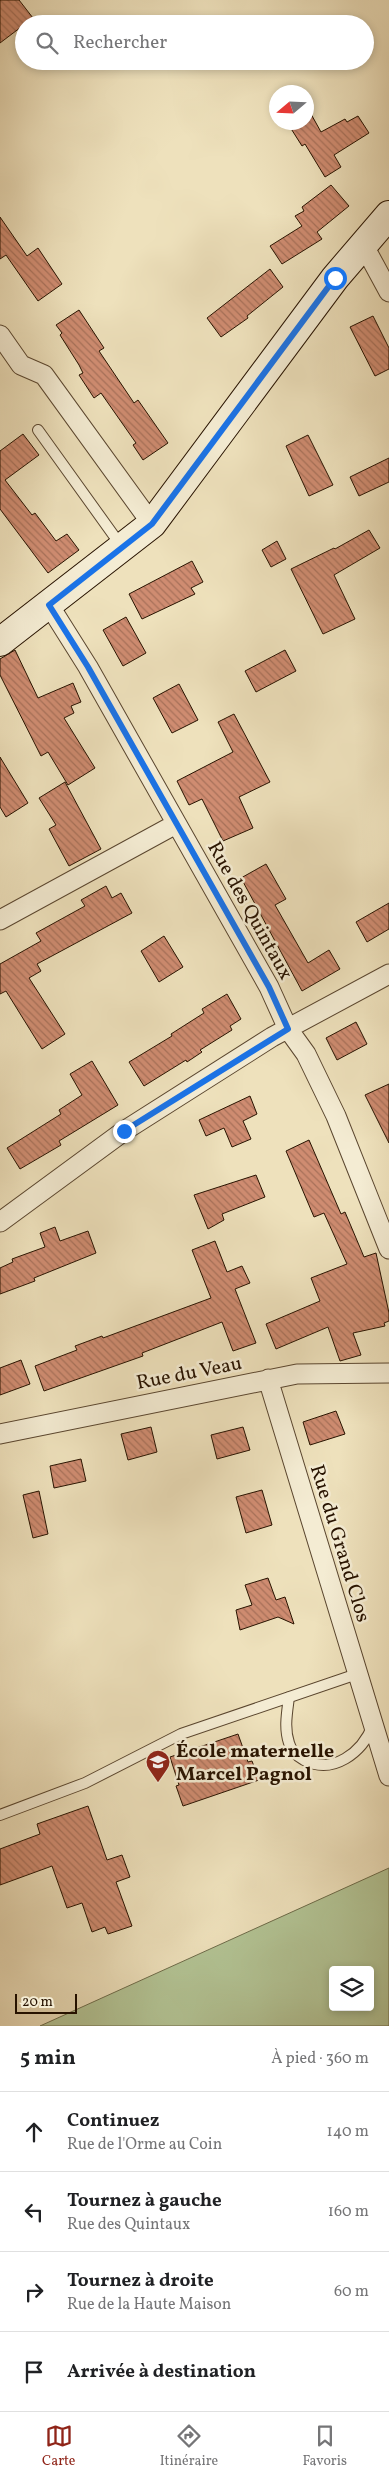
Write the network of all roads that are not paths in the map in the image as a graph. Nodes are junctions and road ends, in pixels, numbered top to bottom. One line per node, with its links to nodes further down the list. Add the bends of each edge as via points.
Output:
1 (389, 215): 2 (main road)
2 (363, 244): 3 (street); 6 (main road)
3 (389, 292)
4 (0, 335): 6 (street, via 21,365 44,375)
5 (38, 430): 7 (lane)
6 (152, 524): 7 (main road)
7 (123, 548): 8 (main road)
8 (49, 605): 9 (main road); 10 (street, Rue des Quintaux, via 88,667)
9 (0, 642)
10 (176, 824): 11 (street); 13 (street, Rue des Quintaux, via 269,987)
11 (0, 920)
12 (389, 974): 13 (street)
13 (288, 1029): 14 (street, via 124,1131); 15 (street, Rue des Quintaux, via 306,1054 336,1116)
14 (0, 1222)
15 (389, 1249)
16 (389, 1373): 17 (street, Rue du Veau, via 297,1374)
17 (268, 1379): 18 (street, Rue du Veau); 19 (street, Rue du Grand Clos)
18 (0, 1434)
19 (357, 1674): 20 (lane); 21 (street, Rue du Grand Clos)
20 (292, 1696): 21 (lane, via 286,1726 289,1745 297,1756 312,1764 326,1766 349,1756 360,1748); 23 (lane, via 181,1734 85,1783)
21 (373, 1724): 22 (street, Rue du Grand Clos)
22 (389, 1776)
23 (0, 1816)

